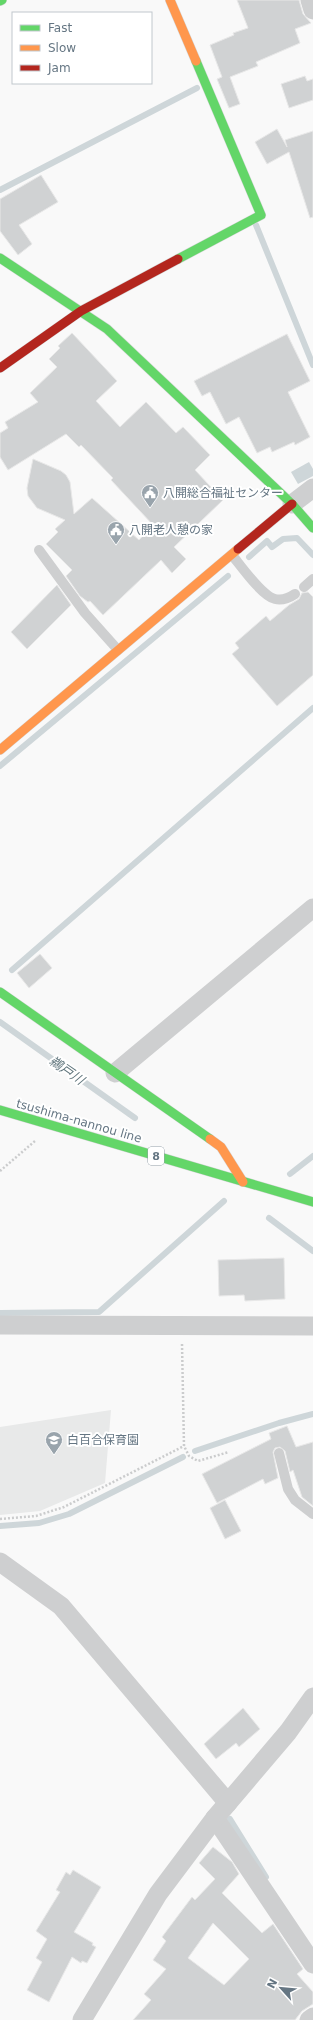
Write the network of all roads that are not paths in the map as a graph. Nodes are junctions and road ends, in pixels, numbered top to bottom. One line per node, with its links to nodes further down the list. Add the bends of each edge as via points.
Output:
1 (170, 0): 5 (street, via 261,215)
2 (310, 0): 3 (street)
3 (313, 10)
4 (0, 258): 5 (street)
5 (81, 311): 6 (street); 8 (street, via 107,329)
6 (0, 368)
7 (313, 488): 8 (street)
8 (292, 504): 9 (street); 11 (street)
9 (313, 528)
10 (39, 550): 15 (lane, via 85,613)
11 (232, 555): 14 (lane, via 265,594 274,599 286,599); 15 (street)
12 (313, 579): 13 (lane)
13 (304, 586)
14 (296, 594)
15 (118, 650): 16 (street)
16 (0, 750)
17 (313, 908): 19 (street)
18 (0, 992): 19 (street)
19 (115, 1073): 21 (street, via 221,1147)
20 (0, 1110): 21 (street, tsushima-nannou line / 8)
21 (243, 1182): 22 (street, tsushima-nannou line / 8)
22 (313, 1202)
23 (0, 1325): 24 (street)
24 (313, 1326)
25 (279, 1453): 26 (lane, via 288,1489 295,1500)
26 (313, 1514)
27 (0, 1562): 29 (street, via 61,1606)
28 (313, 1697): 29 (street, via 288,1732)
29 (228, 1803): 30 (street)
30 (216, 1818): 31 (street); 33 (street, via 158,1894)
31 (313, 1964)
32 (313, 2017): 34 (street)
33 (82, 2020)
34 (309, 2020)

